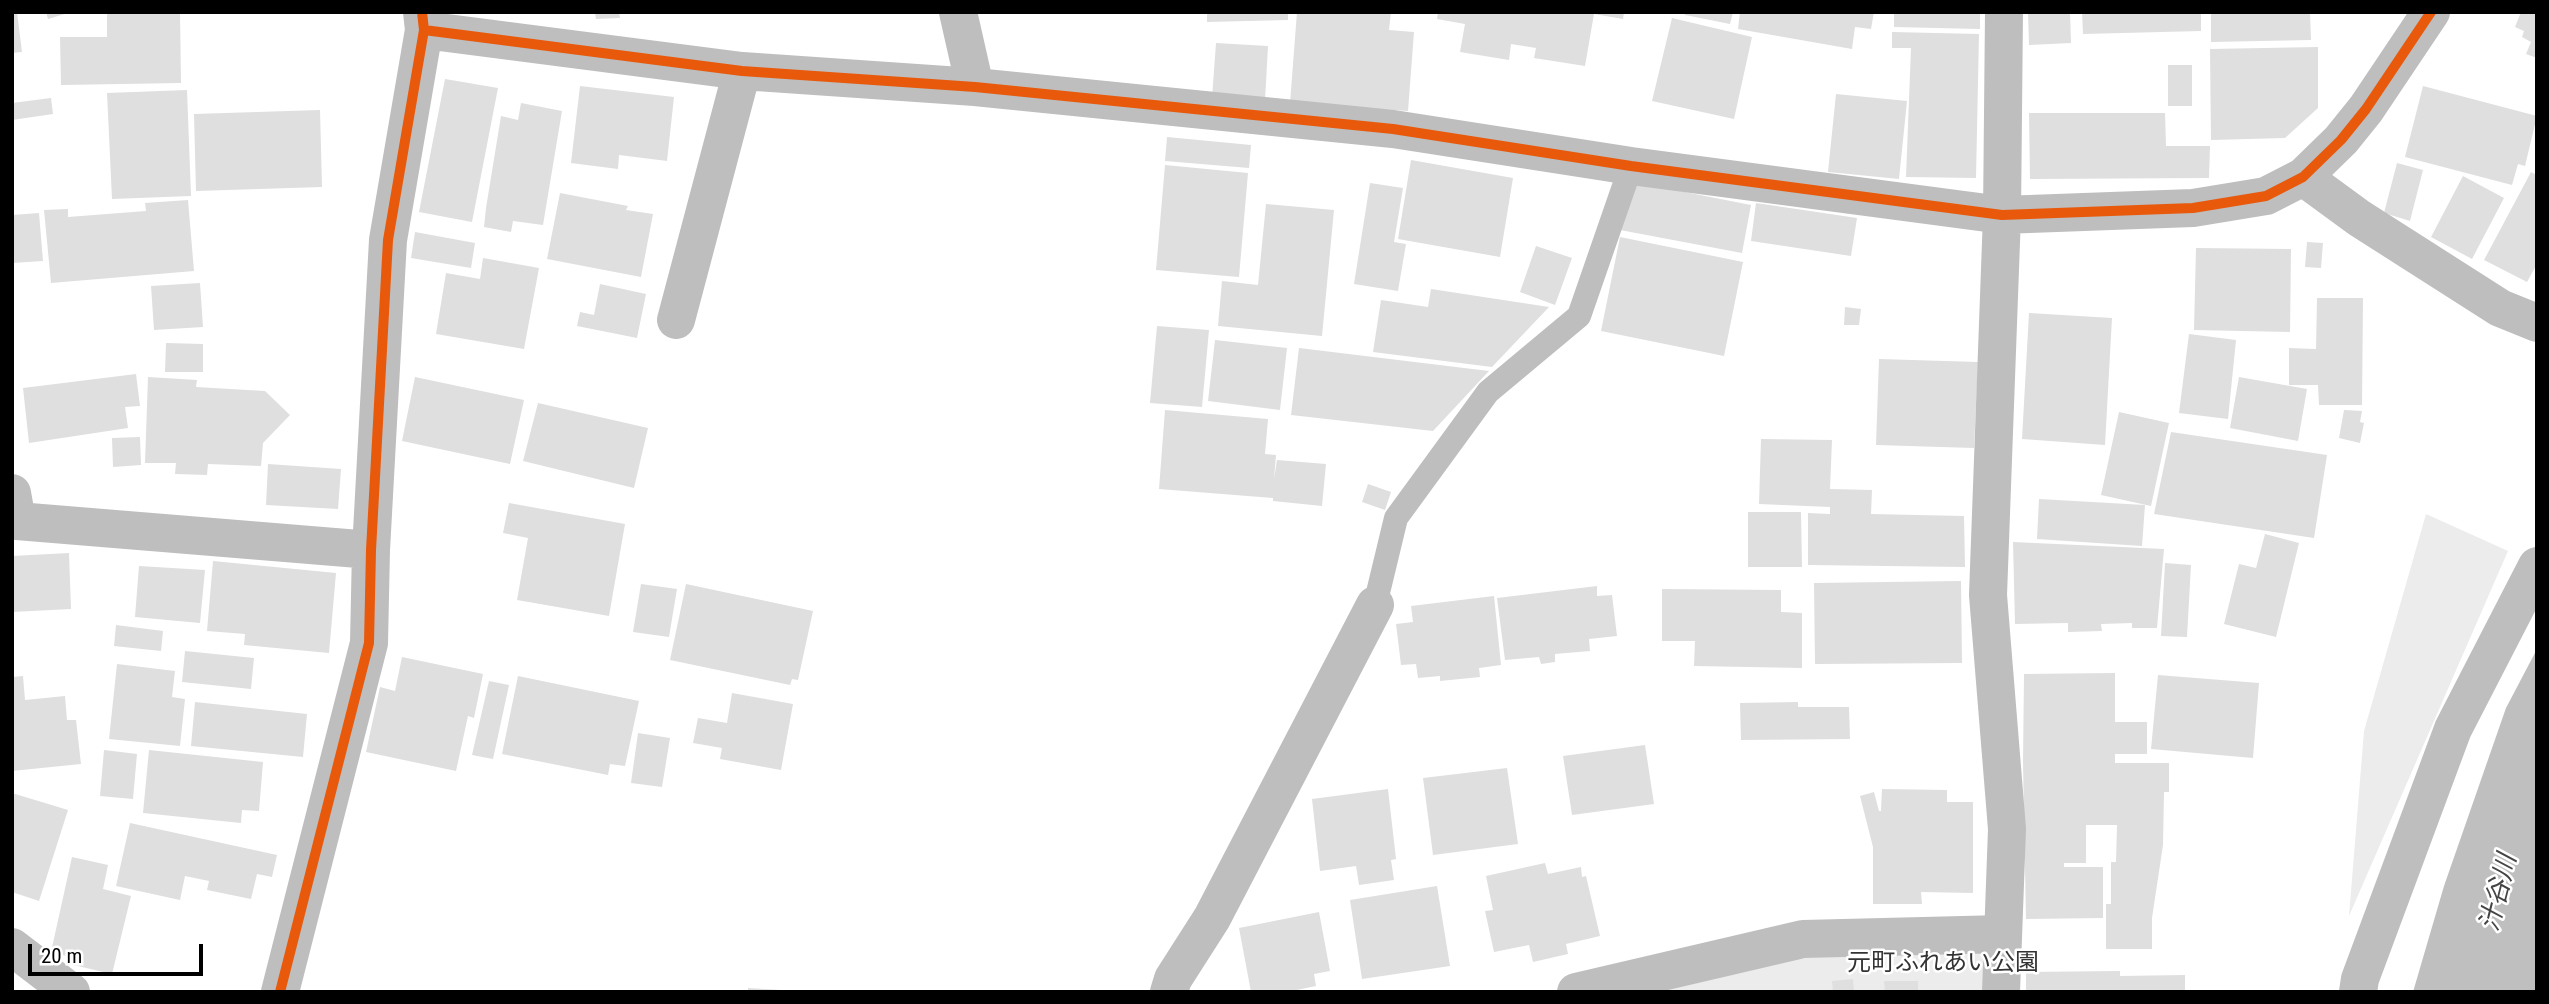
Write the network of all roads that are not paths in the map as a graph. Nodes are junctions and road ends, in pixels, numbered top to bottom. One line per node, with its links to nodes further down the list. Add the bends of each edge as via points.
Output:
1 (958, 12): 6 (street)
2 (2004, 12): 9 (street)
3 (2431, 12): 8 (street, via 2366,109)
4 (423, 21): 5 (street); 13 (street, via 388,240)
5 (742, 71): 6 (street); 10 (street)
6 (975, 87): 7 (street, via 1393,129)
7 (1631, 166): 9 (street); 15 (lane, via 1578,316 1488,392 1396,518)
8 (2304, 177): 9 (street, via 2266,196 2193,208); 11 (street, via 2359,218 2500,308)
9 (2002, 215): 16 (street, via 1988,596 2007,829)
10 (676, 320)
11 (2537, 323)
12 (12, 493): 13 (street, via 17,521)
13 (371, 550): 19 (street, via 369,643)
14 (2537, 566): 23 (street, via 2453,729)
15 (1375, 605): 20 (street)
16 (2003, 934): 21 (street, via 1803,939); 22 (street)
17 (12, 947): 18 (street)
18 (71, 992)
19 (280, 992)
20 (1169, 992)
21 (1576, 992)
22 (2001, 992)
23 (2358, 992)

